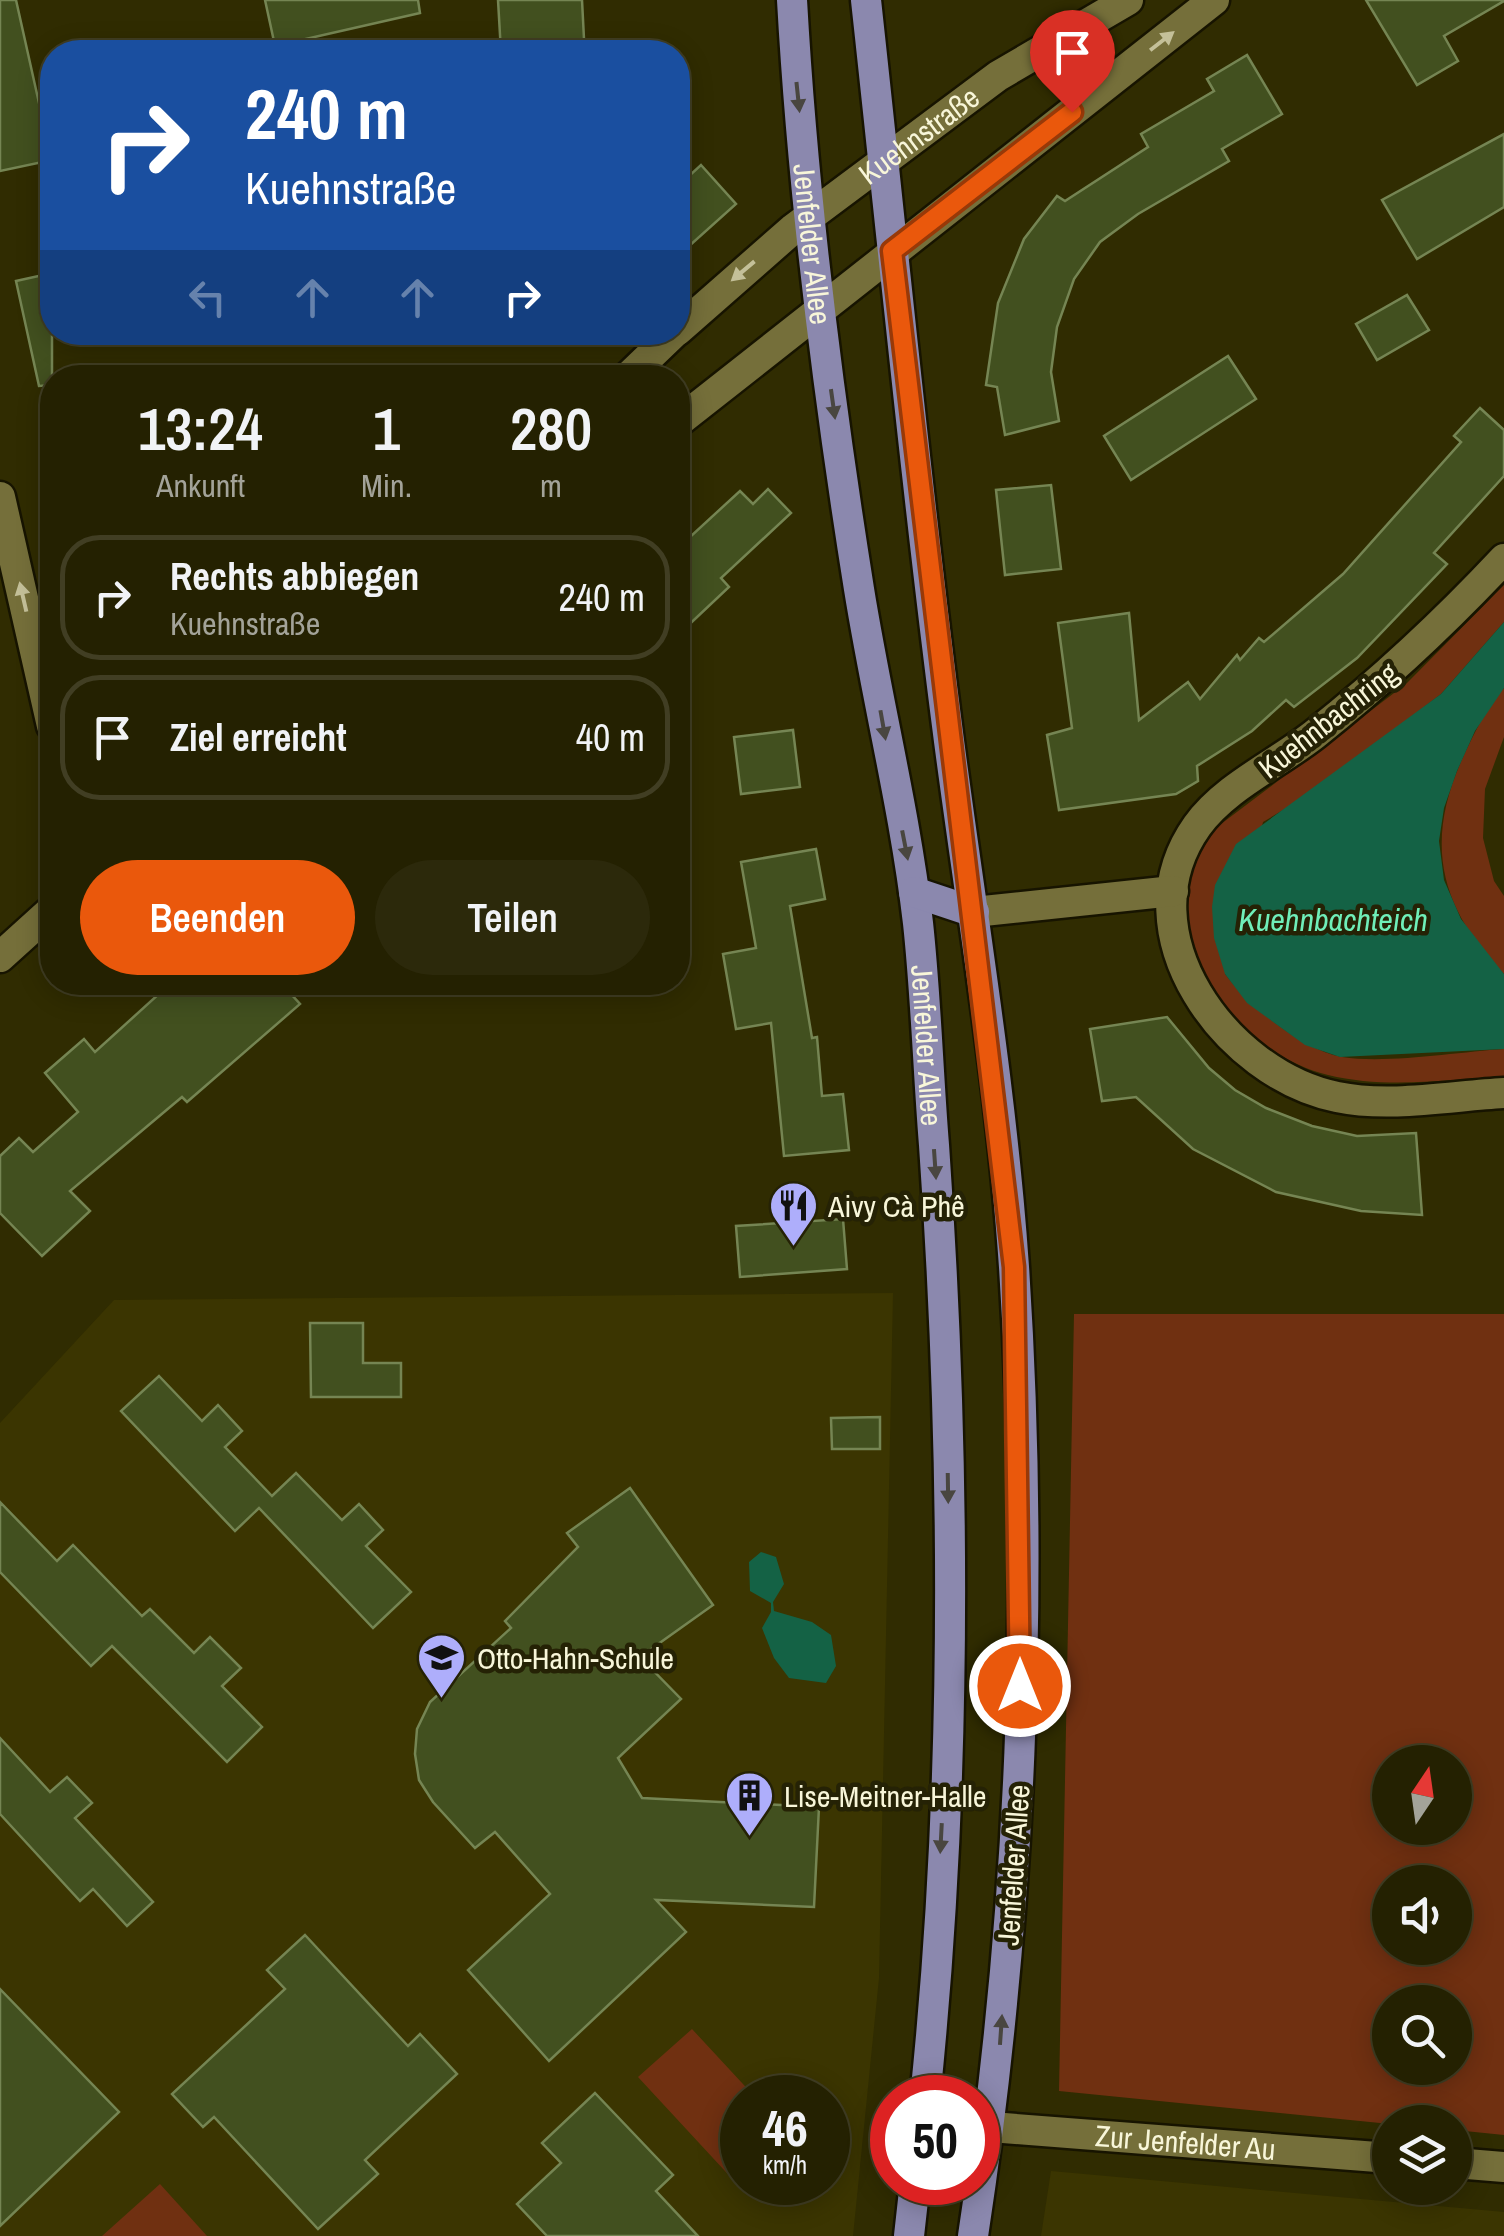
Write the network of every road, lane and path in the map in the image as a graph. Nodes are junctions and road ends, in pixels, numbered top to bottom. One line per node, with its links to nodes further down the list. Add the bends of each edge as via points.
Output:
1 (792, 0): 6 (main road, Jenfelder Allee, one-way to 6)
2 (866, 0): 5 (main road, Jenfelder Allee)
3 (1128, 0): 5 (street, Kuehnstraße, via 998,76)
4 (1214, 0): 7 (street, one-way to 4)
5 (883, 162): 6 (street, Kuehnstraße); 7 (main road, Jenfelder Allee)
6 (811, 216): 8 (main road, Jenfelder Allee); 9 (street, Kuehnstraße, one-way to 9)
7 (892, 251): 8 (street); 18 (main road, Jenfelder Allee)
8 (822, 307): 12 (street); 17 (main road, Jenfelder Allee, one-way to 17, via 859,591)
9 (690, 320)
10 (662, 345): 11 (street, Kuehnstraße)
11 (642, 365)
12 (690, 412)
13 (0, 497): 15 (street, one-way to 13)
14 (1504, 558): 16 (street, Kuehnbachring, via 1363,696 1218,802 1195,828)
15 (40, 673)
16 (1173, 891): 18 (street); 21 (street, Kuehnbachring, via 1173,938 1207,1011 1286,1079 1338,1098)
17 (914, 892): 18 (main road); 22 (main road, Jenfelder Allee, one-way to 22, via 943,1274 951,1585)
18 (974, 912): 23 (main road, Jenfelder Allee, one-way to 18, via 1020,1756 1020,1500 1014,1267)
19 (40, 921): 20 (street)
20 (0, 958)
21 (1504, 1093)
22 (927, 2075)
23 (989, 2075)
24 (1000, 2127): 25 (street, Zur Jenfelder Au)
25 (1372, 2157)
26 (1472, 2165): 27 (street)
27 (1504, 2168)
28 (912, 2205): 30 (main road)
29 (976, 2205): 31 (main road, Jenfelder Allee)
30 (909, 2236)
31 (973, 2236)

